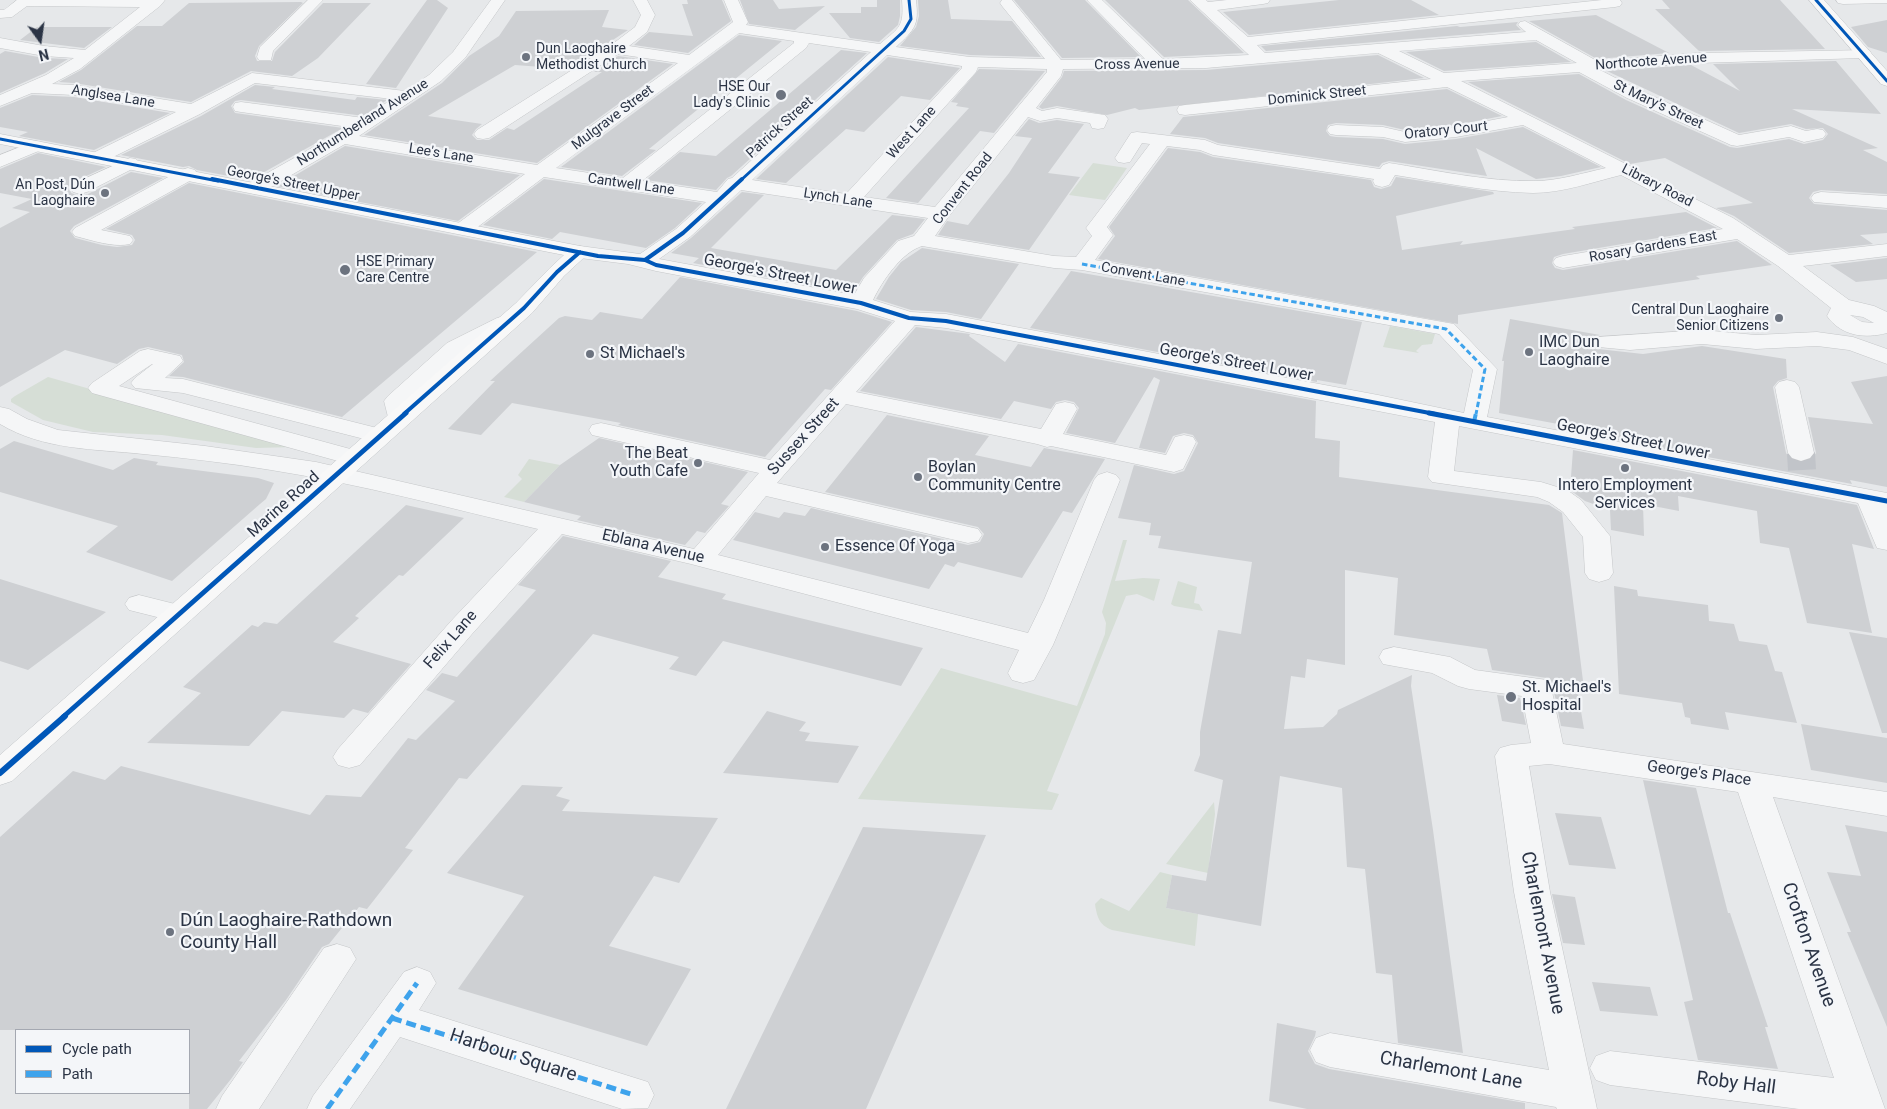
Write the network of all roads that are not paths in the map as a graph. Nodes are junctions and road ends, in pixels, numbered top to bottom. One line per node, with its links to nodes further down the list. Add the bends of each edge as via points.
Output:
1 (316, 0): 28 (street, via 265,50)
2 (498, 0): 38 (street, Northumberland Avenue, via 459,55 435,78)
3 (640, 0): 24 (street, via 648,16 646,22 642,29)
4 (732, 0): 18 (street, via 741,22)
5 (909, 0): 25 (street, Patrick Street, via 910,18 904,31)
6 (1094, 0): 34 (street)
7 (1263, 0): 14 (street)
8 (1816, 0): 26 (main road)
9 (1843, 0): 10 (street)
10 (1883, 0)
11 (26, 1): 12 (street); 16 (street, via 7,14)
12 (156, 1): 27 (street)
13 (1007, 3): 32 (street)
14 (1201, 3): 21 (street)
15 (1615, 3): 17 (street)
16 (0, 14)
17 (1506, 14): 19 (street, St Mary's Street, via 1539,32); 21 (street)
18 (736, 28): 20 (street, Cross Avenue); 30 (street, Mulgrave Street)
19 (1539, 35): 23 (street, Cross Avenue); 33 (street, St Mary's Street)
20 (802, 38): 25 (street, Cross Avenue); 62 (street, via 801,44)
21 (1244, 42): 29 (street)
22 (0, 43): 27 (street)
23 (1380, 48): 29 (street, Cross Avenue); 35 (street, Library Road)
24 (614, 50): 30 (street); 48 (street)
25 (883, 50): 31 (street, Cross Avenue); 61 (street, Patrick Street)
26 (1863, 53): 33 (street, Northcote Avenue, via 1698,58); 36 (main road)
27 (88, 55): 37 (street)
28 (265, 57)
29 (1263, 59): 34 (street, Cross Avenue)
30 (692, 60): 59 (street, Mulgrave Street)
31 (970, 62): 32 (street, Cross Avenue); 67 (street, West Lane, via 970,69)
32 (1055, 64): 34 (street, Cross Avenue); 42 (street, Convent Road, via 1055,74)
33 (1587, 66): 35 (street, Northcote Avenue); 49 (street, St Mary's Street, via 1633,94 1737,140 1791,131 1804,137)
34 (1150, 69)
35 (1445, 80): 43 (street, Dominick Street); 44 (street, Library Road)
36 (1887, 81)
37 (30, 88): 39 (street); 41 (street, Anglsea Lane, via 74,90)
38 (408, 96): 41 (street, via 252,78); 45 (street, Northumberland Avenue)
39 (0, 101)
40 (241, 107): 45 (street)
41 (194, 110): 54 (street)
42 (1027, 110): 46 (street, via 1040,116 1057,113 1099,119); 69 (street, Convent Road)
43 (1185, 110)
44 (1525, 119): 47 (street, Oratory Court, via 1456,132 1404,137 1383,132); 58 (street, Library Road)
45 (367, 124): 50 (street, Northumberland Avenue)
46 (1098, 124)
47 (1336, 130)
48 (483, 134)
49 (1817, 134)
50 (341, 138): 59 (street, Lee's Lane); 64 (street, Northumberland Avenue)
51 (0, 139): 53 (main road, George's Street Upper)
52 (1162, 140): 55 (street, via 1137,136); 58 (street, via 1384,178 1389,169 1509,186 1555,185); 81 (street, via 1096,228 1103,235)
53 (35, 146): 54 (main road, George's Street Upper); 56 (street)
54 (99, 157): 57 (main road, George's Street Upper)
55 (1124, 158)
56 (0, 162)
57 (130, 164): 60 (main road, George's Street Upper); 63 (street)
58 (1624, 169): 73 (street, Library Road)
59 (542, 172): 62 (street, Cantwell Lane); 72 (street, Mulgrave Street)
60 (188, 174): 64 (main road, George's Street Upper); 74 (street, via 82,232)
61 (735, 183): 65 (street, Patrick Street); 67 (street, Lynch Lane)
62 (627, 184): 65 (street, Cantwell Lane)
63 (80, 188)
64 (255, 188): 72 (main road, George's Street Upper)
65 (720, 198): 70 (street, Patrick Street)
66 (1821, 198): 68 (street)
67 (850, 201): 69 (street, Lynch Lane)
68 (1887, 202)
69 (940, 214): 75 (street, Convent Road)
70 (699, 218): 71 (street); 78 (street, Patrick Street)
71 (724, 222)
72 (464, 228): 77 (main road, George's Street Upper)
73 (1742, 232): 79 (street, Rosary Gardens East); 80 (street, Library Road)
74 (123, 240)
75 (921, 240): 81 (street, Convent Lane); 82 (street, Convent Road, via 905,245 871,282)
76 (1887, 250): 80 (street)
77 (580, 252): 78 (street, George's Street Lower); 98 (main road, Marine Road, via 524,308)
78 (645, 260): 82 (street, George's Street Lower)
79 (1563, 262)
80 (1785, 262): 84 (street, Library Road, via 1841,305 1852,309 1840,311 1838,316 1852,326)
81 (1082, 264): 94 (street, Convent Lane, via 1446,329 1485,369)
82 (861, 302): 83 (street, George's Street Lower)
83 (909, 318): 89 (street, Sussex Street); 93 (street, George's Street Lower, via 946,322)
84 (1880, 328): 86 (street)
85 (1606, 342): 87 (street, via 1702,337 1756,342 1817,339 1853,344)
86 (1887, 351)
87 (1887, 357)
88 (1787, 387): 99 (street)
89 (844, 392): 96 (street); 100 (street, Sussex Street)
90 (185, 398): 98 (street, via 314,434)
91 (1065, 408): 96 (street)
92 (0, 414): 98 (street, via 27,429 77,442 200,452 296,466)
93 (1448, 417): 94 (street, George's Street Lower); 107 (street, via 1441,477 1541,490 1558,496 1572,506 1596,536)
94 (1474, 422): 99 (street, George's Street Lower)
95 (601, 430): 100 (street)
96 (1047, 440): 97 (street, via 1174,464)
97 (1184, 442)
98 (360, 453): 98 (street, via 100,388 148,356 172,361 143,383 183,386); 103 (street, Eblana Avenue); 109 (main road, Marine Road)
99 (1803, 470): 102 (street, George's Street Lower)
100 (768, 478): 105 (street); 106 (street, Sussex Street)
101 (1107, 480): 110 (street)
102 (1878, 500): 104 (street)
103 (556, 525): 106 (street, Eblana Avenue); 115 (street, Felix Lane)
104 (1884, 534)
105 (968, 535)
106 (701, 558): 110 (street, Eblana Avenue)
107 (1598, 573)
108 (140, 604): 109 (street)
109 (181, 614): 116 (main road, Marine Road)
110 (1038, 644): 112 (street)
111 (1394, 657): 113 (street, via 1439,664 1469,679 1536,687)
112 (1023, 674)
113 (1549, 753): 114 (street, George's Place); 117 (street, George's Place)
114 (1511, 756): 125 (street, Charlemont Avenue, via 1532,892)
115 (349, 757)
116 (0, 773)
117 (1751, 782): 118 (street, George's Place); 126 (street, Crofton Avenue)
118 (1887, 804)
119 (337, 959): 127 (street)
120 (417, 983): 121 (street)
121 (392, 1018): 124 (street, Harbour Square); 128 (street)
122 (1330, 1050): 125 (street, Charlemont Lane)
123 (1610, 1068): 126 (street, Roby Hall)
124 (634, 1094)
125 (1575, 1101)
126 (1863, 1104)
127 (236, 1109)
128 (326, 1109)

